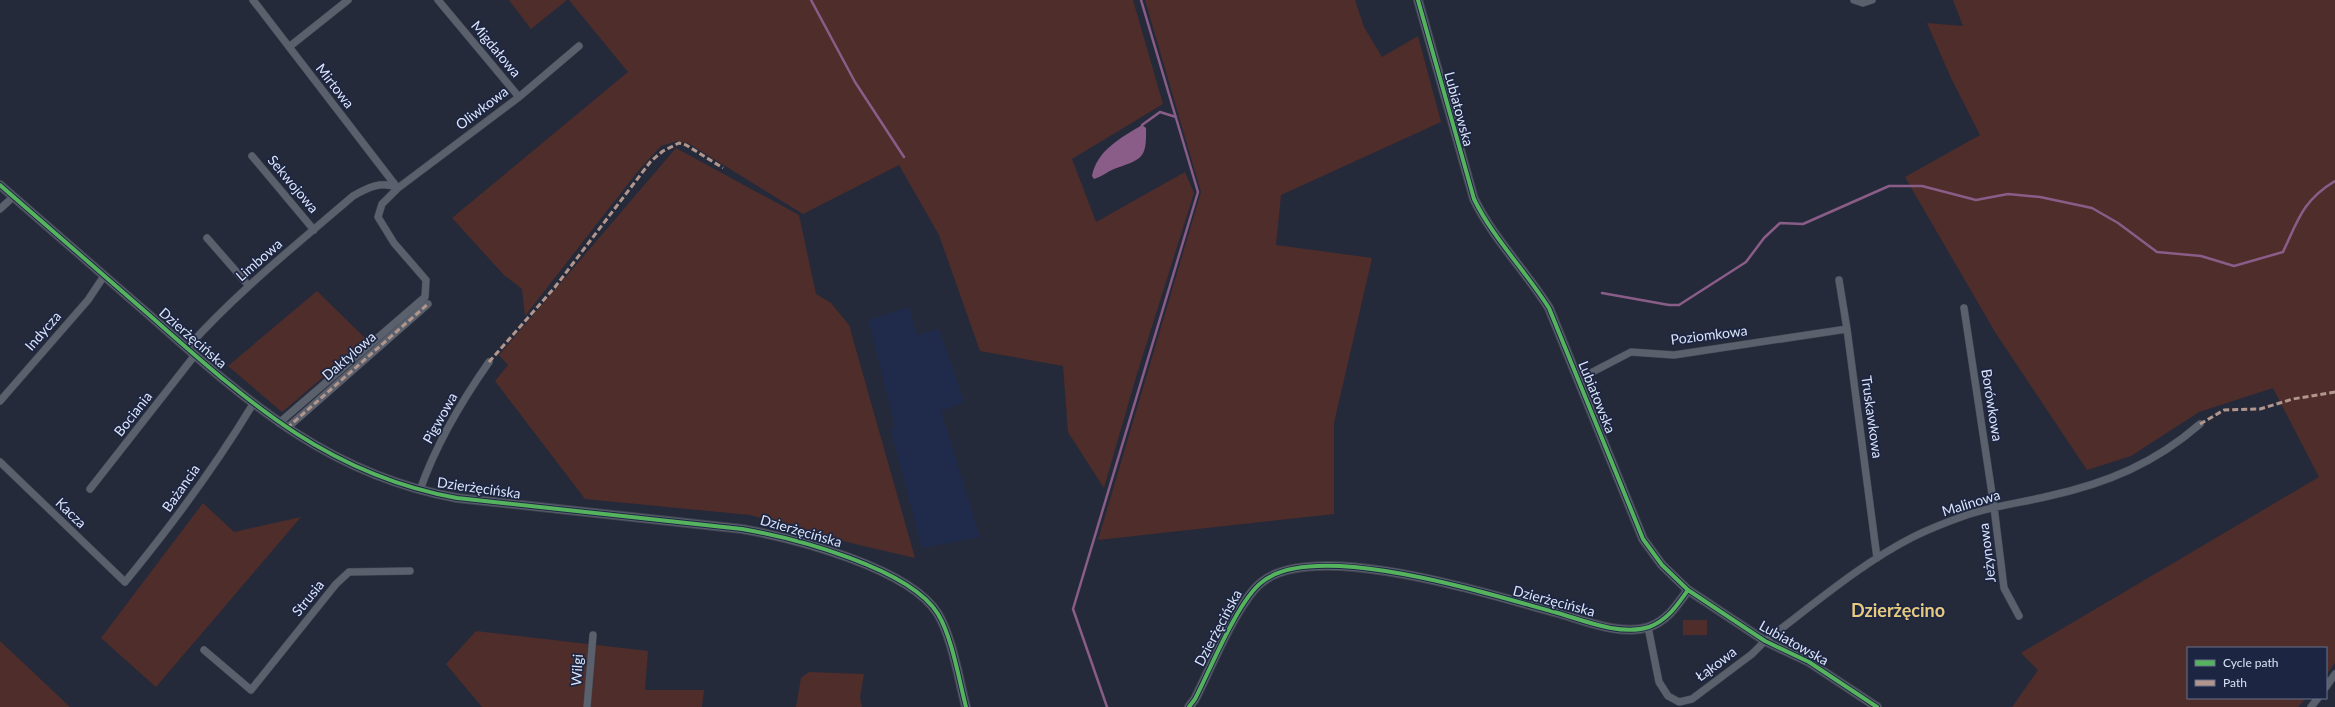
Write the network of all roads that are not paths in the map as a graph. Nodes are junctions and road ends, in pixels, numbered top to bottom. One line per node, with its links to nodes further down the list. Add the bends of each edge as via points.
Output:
1 (253, 0): 8 (street, Mirtowa)
2 (348, 0): 8 (street)
3 (438, 0): 9 (street, Migdałowa)
4 (1418, 0): 26 (street, Lubiatowska, via 1474,199 1490,227 1532,281 1548,308)
5 (1854, 0): 6 (street, via 1863,3)
6 (1872, 0)
7 (579, 46): 9 (street, Oliwkowa)
8 (289, 47): 12 (street, Mirtowa)
9 (519, 97): 12 (street, Oliwkowa)
10 (252, 156): 15 (street, Sekwojowa)
11 (0, 185): 13 (street, Dzierżęcińska)
12 (398, 188): 15 (street, Limbowa, via 389,184 365,189 353,196); 29 (street, Oliwkowa, via 382,204 378,217 394,244 426,280 425,297)
13 (13, 197): 14 (street); 17 (street, Dzierżęcińska)
14 (0, 209)
15 (314, 230): 19 (street, Limbowa)
16 (207, 238): 19 (street)
17 (104, 276): 23 (street, Dzierżęcińska); 27 (street, Indycza, via 88,300)
18 (1839, 280): 22 (street, Truskawkowa)
19 (249, 286): 23 (street, Limbowa)
20 (428, 304): 31 (street, Daktylowa)
21 (1964, 308): 35 (street, Borówkowa)
22 (1847, 329): 26 (street, Poziomkowa, via 1674,355 1631,352); 36 (street, Truskawkowa)
23 (187, 348): 24 (street, Dzierżęcińska)
24 (195, 355): 28 (street, Dzierżęcińska); 33 (street, Bociania)
25 (489, 362): 34 (street, Pigwowa, via 440,441)
26 (1579, 379): 39 (street, Lubiatowska, via 1643,539 1662,565)
27 (0, 401)
28 (253, 404): 29 (street, Dzierżęcińska); 38 (street, Bażancia, via 196,490)
29 (279, 423): 31 (street, Dzierżęcińska)
30 (2200, 424): 35 (street, Malinowa, via 2159,456 2131,470 2050,496)
31 (287, 428): 34 (street, Dzierżęcińska, via 323,451 361,470)
32 (0, 462): 38 (street, Kacza)
33 (90, 489)
34 (420, 490): 50 (street, Dzierżęcińska, via 458,498 742,529 809,544 890,575 917,591 939,616)
35 (1994, 507): 36 (street, Malinowa, via 1914,536); 40 (street, Jeżynowa, via 2004,588)
36 (1877, 558): 43 (street, Malinowa)
37 (410, 571): 44 (street, Strusia, via 349,572 336,584 252,690)
38 (125, 582)
39 (1688, 590): 41 (street, Dzierżęcińska, via 1662,621); 43 (street, Lubiatowska)
40 (2019, 616)
41 (1648, 627): 48 (street, Łąkowa, via 1659,682 1668,696); 51 (street, Dzierżęcińska, via 1618,628 1382,570 1304,566 1270,576 1248,596)
42 (593, 635): 49 (street, Wilgi)
43 (1765, 641): 48 (street, Łąkowa, via 1752,654 1692,699); 52 (street, Lubiatowska, via 1809,662)
44 (204, 650)
45 (2335, 674): 46 (street)
46 (2327, 686)
47 (2317, 699): 53 (street)
48 (1679, 704)
49 (587, 707)
50 (966, 707)
51 (1189, 707)
52 (1877, 707)
53 (2311, 707)

